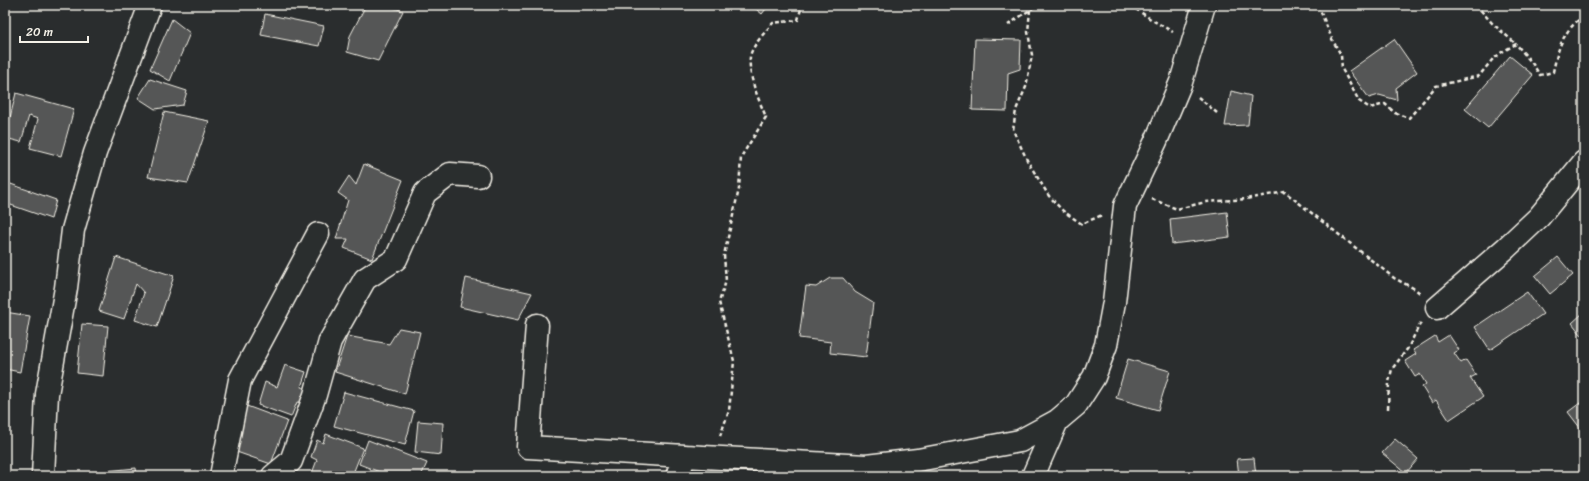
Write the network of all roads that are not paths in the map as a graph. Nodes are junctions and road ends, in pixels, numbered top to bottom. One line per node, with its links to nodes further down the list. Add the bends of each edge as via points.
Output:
1 (150, 5): 10 (street, via 95,153 73,230 66,288 47,394)
2 (1204, 5): 8 (street, via 1181,82 1125,206 1114,302 1106,345 1094,377 1076,405)
3 (1584, 162): 6 (street, via 1539,217)
4 (478, 176): 12 (street, via 450,174 425,192 396,259 365,278 330,341 315,395 291,461)
5 (318, 234): 11 (street, via 240,380)
6 (1437, 308)
7 (537, 325): 9 (street, via 528,447)
8 (1057, 421): 9 (street, via 1020,441 918,460 866,466); 14 (street)
9 (685, 456): 13 (street)
10 (43, 476)
11 (221, 476)
12 (273, 476)
13 (677, 476)
14 (1033, 476)

